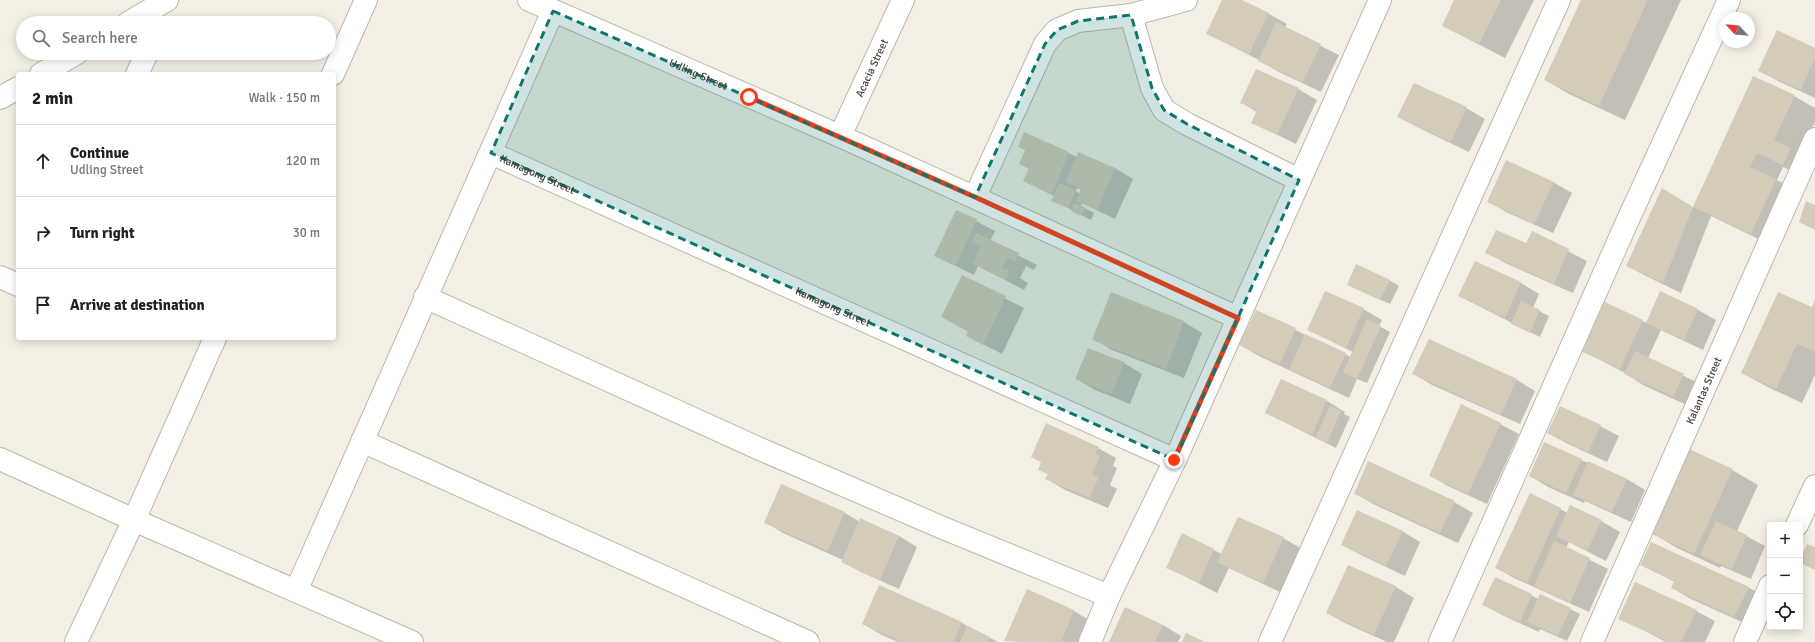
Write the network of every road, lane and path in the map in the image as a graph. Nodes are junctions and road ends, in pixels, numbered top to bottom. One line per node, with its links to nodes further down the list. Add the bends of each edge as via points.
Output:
1 (167, 0): 11 (street)
2 (170, 0): 12 (street)
3 (366, 0): 18 (street)
4 (529, 0): 10 (street, Udling Street)
5 (903, 0): 21 (street, Acacia Street)
6 (1186, 0): 13 (street)
7 (1380, 0): 24 (street)
8 (1559, 0): 44 (street)
9 (1729, 0): 45 (street)
10 (553, 11): 21 (street, Udling Street); 23 (street)
11 (140, 16)
12 (163, 16)
13 (1131, 16): 24 (street, via 1152,88 1164,110 1186,124); 25 (street, via 1078,21 1057,30 1045,44)
14 (65, 60): 16 (street)
15 (144, 60): 17 (street)
16 (44, 72)
17 (138, 72)
18 (334, 72)
19 (16, 89): 20 (street)
20 (0, 98)
21 (840, 136): 25 (street, Udling Street)
22 (1815, 139): 46 (street, Kalantas Street)
23 (491, 153): 28 (street); 33 (street, Kamagong Street)
24 (1299, 180): 29 (street)
25 (975, 197): 29 (street, Udling Street)
26 (0, 277): 27 (street)
27 (16, 285)
28 (425, 297): 31 (street); 39 (street, via 767,452)
29 (1238, 318): 33 (street)
30 (214, 340): 35 (street)
31 (362, 441): 37 (street); 42 (street)
32 (0, 459): 35 (street)
33 (1174, 460): 39 (street)
34 (1815, 486): 36 (street)
35 (134, 520): 37 (street); 40 (street)
36 (1799, 522)
37 (296, 591): 41 (street)
38 (1767, 593): 47 (street)
39 (1109, 596): 43 (street)
40 (76, 642)
41 (412, 642)
42 (808, 642)
43 (1090, 642)
44 (1270, 642)
45 (1440, 642)
46 (1592, 642)
47 (1745, 642)

